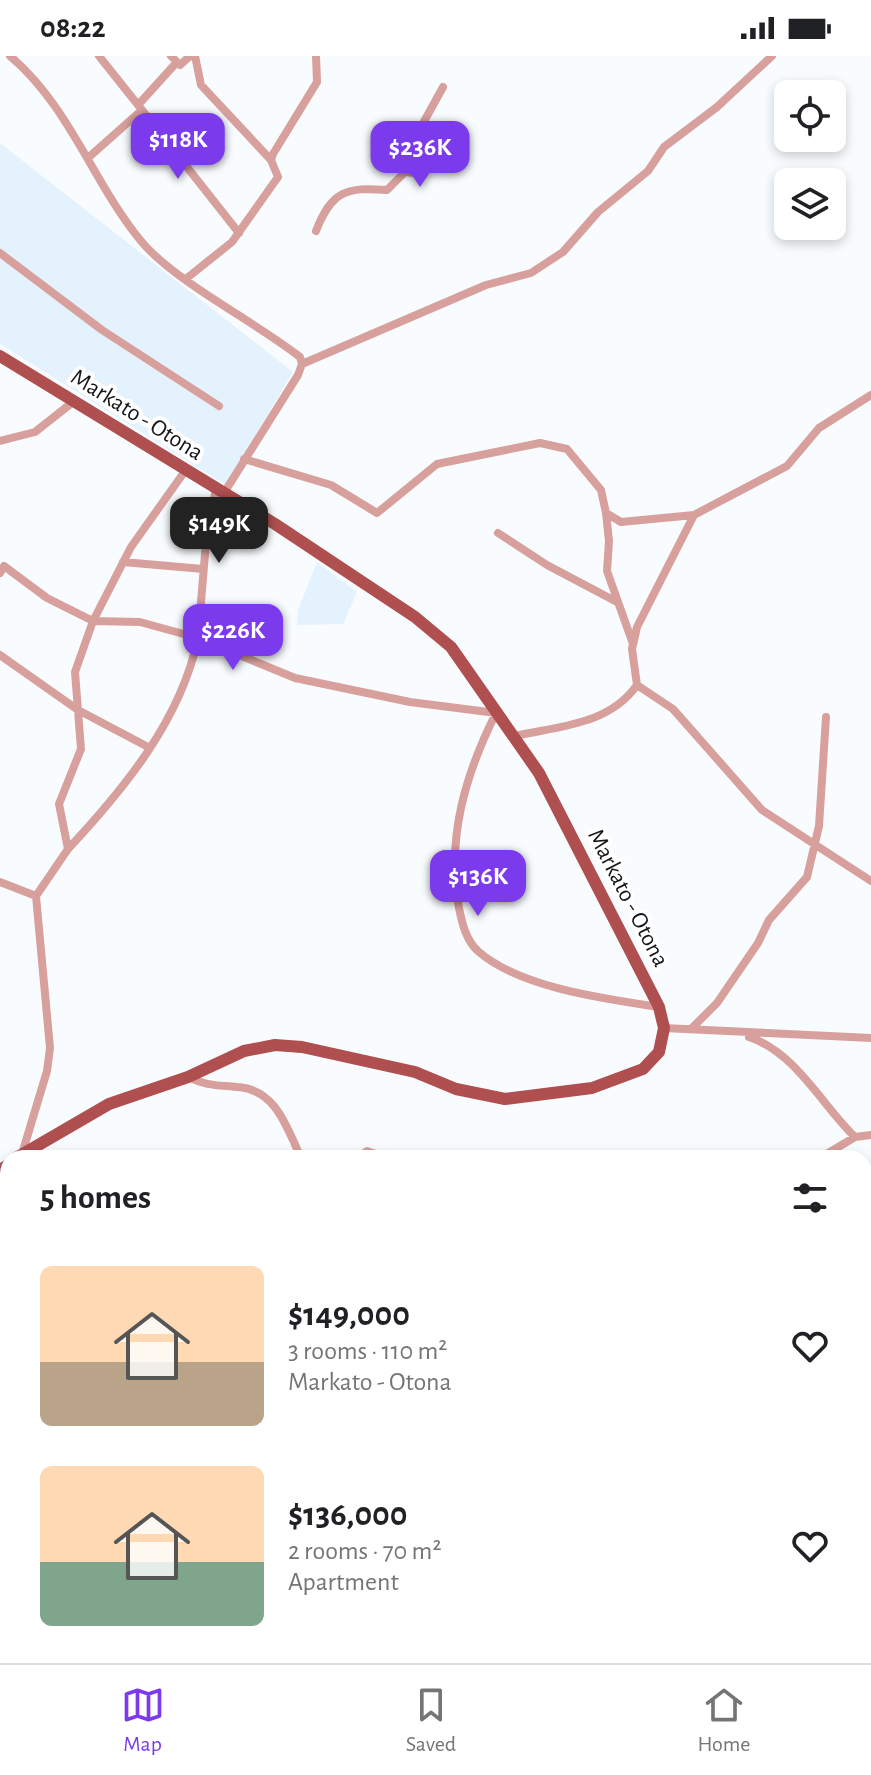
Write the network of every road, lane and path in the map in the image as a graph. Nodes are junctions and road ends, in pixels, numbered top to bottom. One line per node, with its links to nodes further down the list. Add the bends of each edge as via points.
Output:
1 (10, 56): 7 (street)
2 (99, 56): 9 (street)
3 (192, 56): 6 (street, via 180,65); 11 (street, via 201,85)
4 (316, 56): 11 (street, via 317,82)
5 (772, 56): 17 (street, via 664,147 648,171 598,212 563,252 531,273 486,285)
6 (174, 59): 9 (street)
7 (22, 60): 10 (street)
8 (443, 87): 12 (street, via 421,127 424,174 405,172 387,190 354,188 325,208)
9 (140, 107): 10 (street); 13 (street)
10 (89, 157): 15 (street, via 144,244)
11 (271, 160): 13 (street, via 278,177)
12 (316, 231)
13 (239, 233): 15 (street)
14 (0, 253): 20 (street, via 102,330)
15 (187, 278): 17 (street, via 293,351)
16 (0, 356): 19 (main road, Markato - Otona)
17 (302, 364): 22 (street)
18 (871, 395): 26 (street, via 819,428 787,466)
19 (73, 402): 21 (street, via 35,432); 23 (main road, Markato - Otona)
20 (219, 406)
21 (0, 441)
22 (244, 459): 24 (street); 25 (street, via 331,485 377,513 437,464 540,443 567,449 601,490)
23 (185, 471): 24 (main road, Markato - Otona); 28 (street)
24 (220, 491): 29 (street); 38 (main road, Markato - Otona, via 415,617 451,647)
25 (606, 513): 26 (street, via 621,522); 31 (street, via 607,571)
26 (694, 515): 34 (street, via 651,595)
27 (498, 533): 31 (street)
28 (123, 562): 29 (street); 32 (street)
29 (203, 569): 33 (street)
30 (0, 573): 32 (street, via 4,566 47,598)
31 (617, 602): 34 (street)
32 (93, 621): 33 (street, via 140,622); 37 (street, via 75,672)
33 (198, 638): 38 (street, via 295,678); 41 (street, via 191,673)
34 (633, 644): 36 (street)
35 (0, 655): 37 (street)
36 (637, 685): 40 (street, via 627,699 602,714 572,726); 42 (street, via 673,709 762,810)
37 (78, 710): 41 (street); 43 (street, via 81,749 59,804)
38 (496, 713): 40 (main road, Markato - Otona); 47 (street, via 474,756 457,821 454,865 463,928 476,950 528,977 596,997)
39 (826, 717): 42 (street)
40 (515, 736): 47 (main road, Markato - Otona)
41 (150, 748): 43 (street)
42 (816, 847): 44 (street); 49 (street, via 807,877 769,920 717,1003)
43 (68, 849): 46 (street)
44 (871, 881)
45 (0, 882): 46 (street)
46 (36, 896): 55 (street, via 50,1048)
47 (659, 1007): 48 (main road, Markato - Otona)
48 (664, 1028): 49 (street); 52 (main road, Markato - Otona, via 659,1052 643,1069 592,1088 505,1099 456,1089 415,1072 275,1045 244,1051)
49 (691, 1029): 50 (street)
50 (741, 1034): 51 (street); 54 (street, via 778,1053)
51 (871, 1038)
52 (188, 1077): 56 (main road, Markato - Otona, via 109,1104); 57 (street, via 219,1088 252,1089 266,1098 278,1108)
53 (871, 1135): 54 (street)
54 (855, 1137): 58 (street)
55 (21, 1150)
56 (29, 1150)
57 (297, 1150)
58 (833, 1150)

